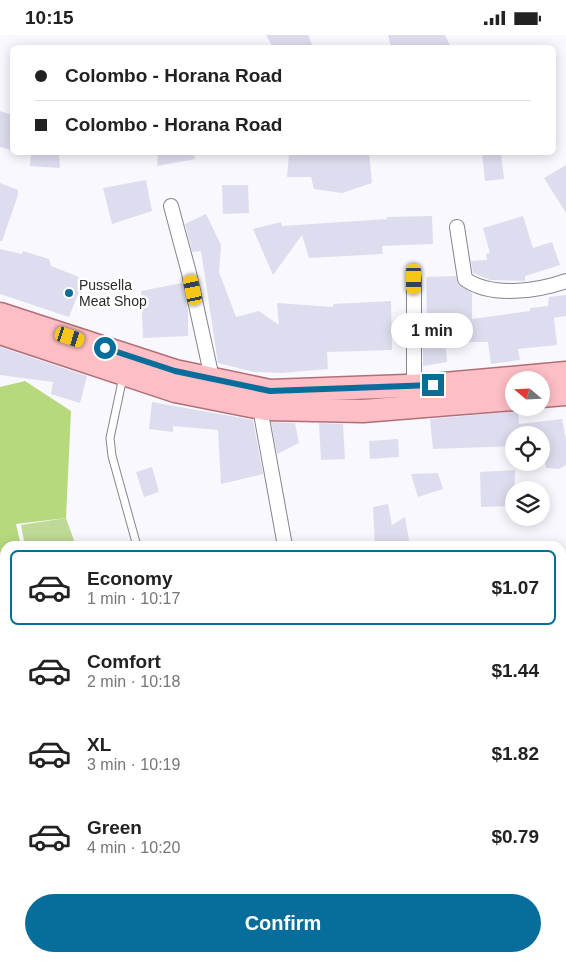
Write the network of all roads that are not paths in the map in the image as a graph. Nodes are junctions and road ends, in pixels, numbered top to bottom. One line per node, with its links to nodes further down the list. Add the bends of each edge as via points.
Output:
1 (171, 207): 9 (street, via 190,273)
2 (457, 227): 4 (street, via 466,279 472,284 511,292)
3 (414, 279): 10 (street)
4 (566, 281)
5 (0, 314): 9 (main road, via 175,371)
6 (0, 333): 8 (main road)
7 (566, 373): 10 (main road)
8 (124, 374): 14 (main road, via 175,391); 15 (lane, via 110,438)
9 (212, 379): 10 (main road, via 270,391)
10 (414, 386)
11 (566, 395): 12 (main road)
12 (550, 396)
13 (505, 400): 14 (main road, via 363,411)
14 (260, 408): 16 (street)
15 (136, 541)
16 (284, 541)

